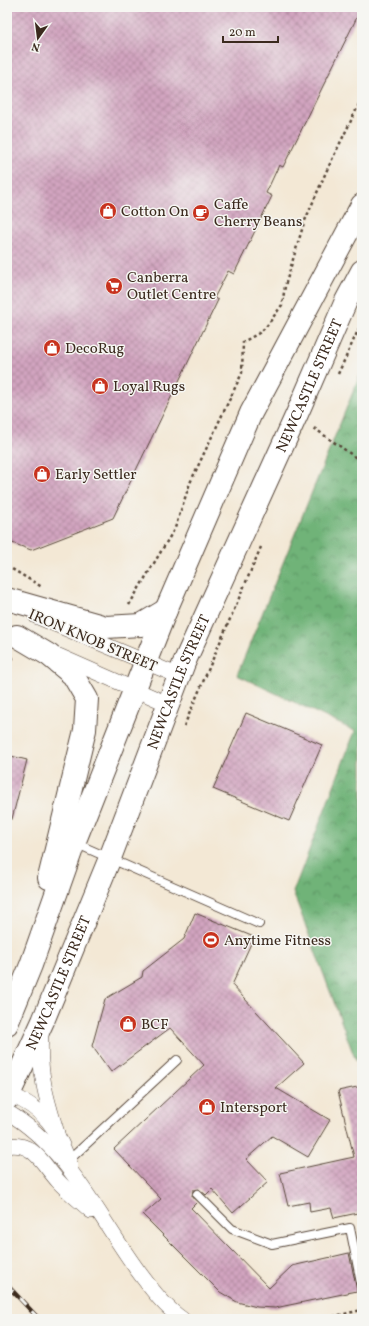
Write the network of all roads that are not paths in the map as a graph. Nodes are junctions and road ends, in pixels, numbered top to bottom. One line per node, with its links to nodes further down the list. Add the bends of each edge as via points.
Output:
1 (362, 205): 5 (main road, NEWCASTLE STREET, via 251,413)
2 (362, 271): 8 (main road, NEWCASTLE STREET, via 346,301)
3 (7, 600): 5 (main road, via 106,627 141,625)
4 (7, 604): 7 (street, IRON KNOB STREET)
5 (166, 610): 7 (main road, NEWCASTLE STREET)
6 (12, 634): 9 (street, IRON KNOB STREET); 14 (main road, via 49,655 74,675 87,699 85,730)
7 (145, 662): 8 (street, IRON KNOB STREET); 9 (main road, NEWCASTLE STREET)
8 (179, 676): 10 (main road, NEWCASTLE STREET)
9 (134, 690): 10 (street, IRON KNOB STREET); 11 (main road, NEWCASTLE STREET)
10 (168, 704): 12 (main road, NEWCASTLE STREET)
11 (74, 843): 12 (lane); 14 (main road, NEWCASTLE STREET)
12 (110, 858): 13 (lane); 15 (main road, NEWCASTLE STREET)
13 (259, 924)
14 (31, 965): 16 (main road, NEWCASTLE STREET)
15 (43, 1021): 18 (main road, NEWCASTLE STREET); 19 (street, via 40,1069)
16 (7, 1024)
17 (177, 1060): 21 (lane)
18 (8, 1100): 19 (street, via 28,1102 38,1109); 21 (street, via 19,1119)
19 (57, 1133): 21 (street)
20 (7, 1146): 23 (street, via 20,1145 37,1155 57,1180)
21 (71, 1168): 23 (street)
22 (197, 1194): 24 (lane, via 232,1229 272,1244 350,1228)
23 (106, 1225): 25 (street, via 155,1294)
24 (362, 1288)
25 (182, 1319)

